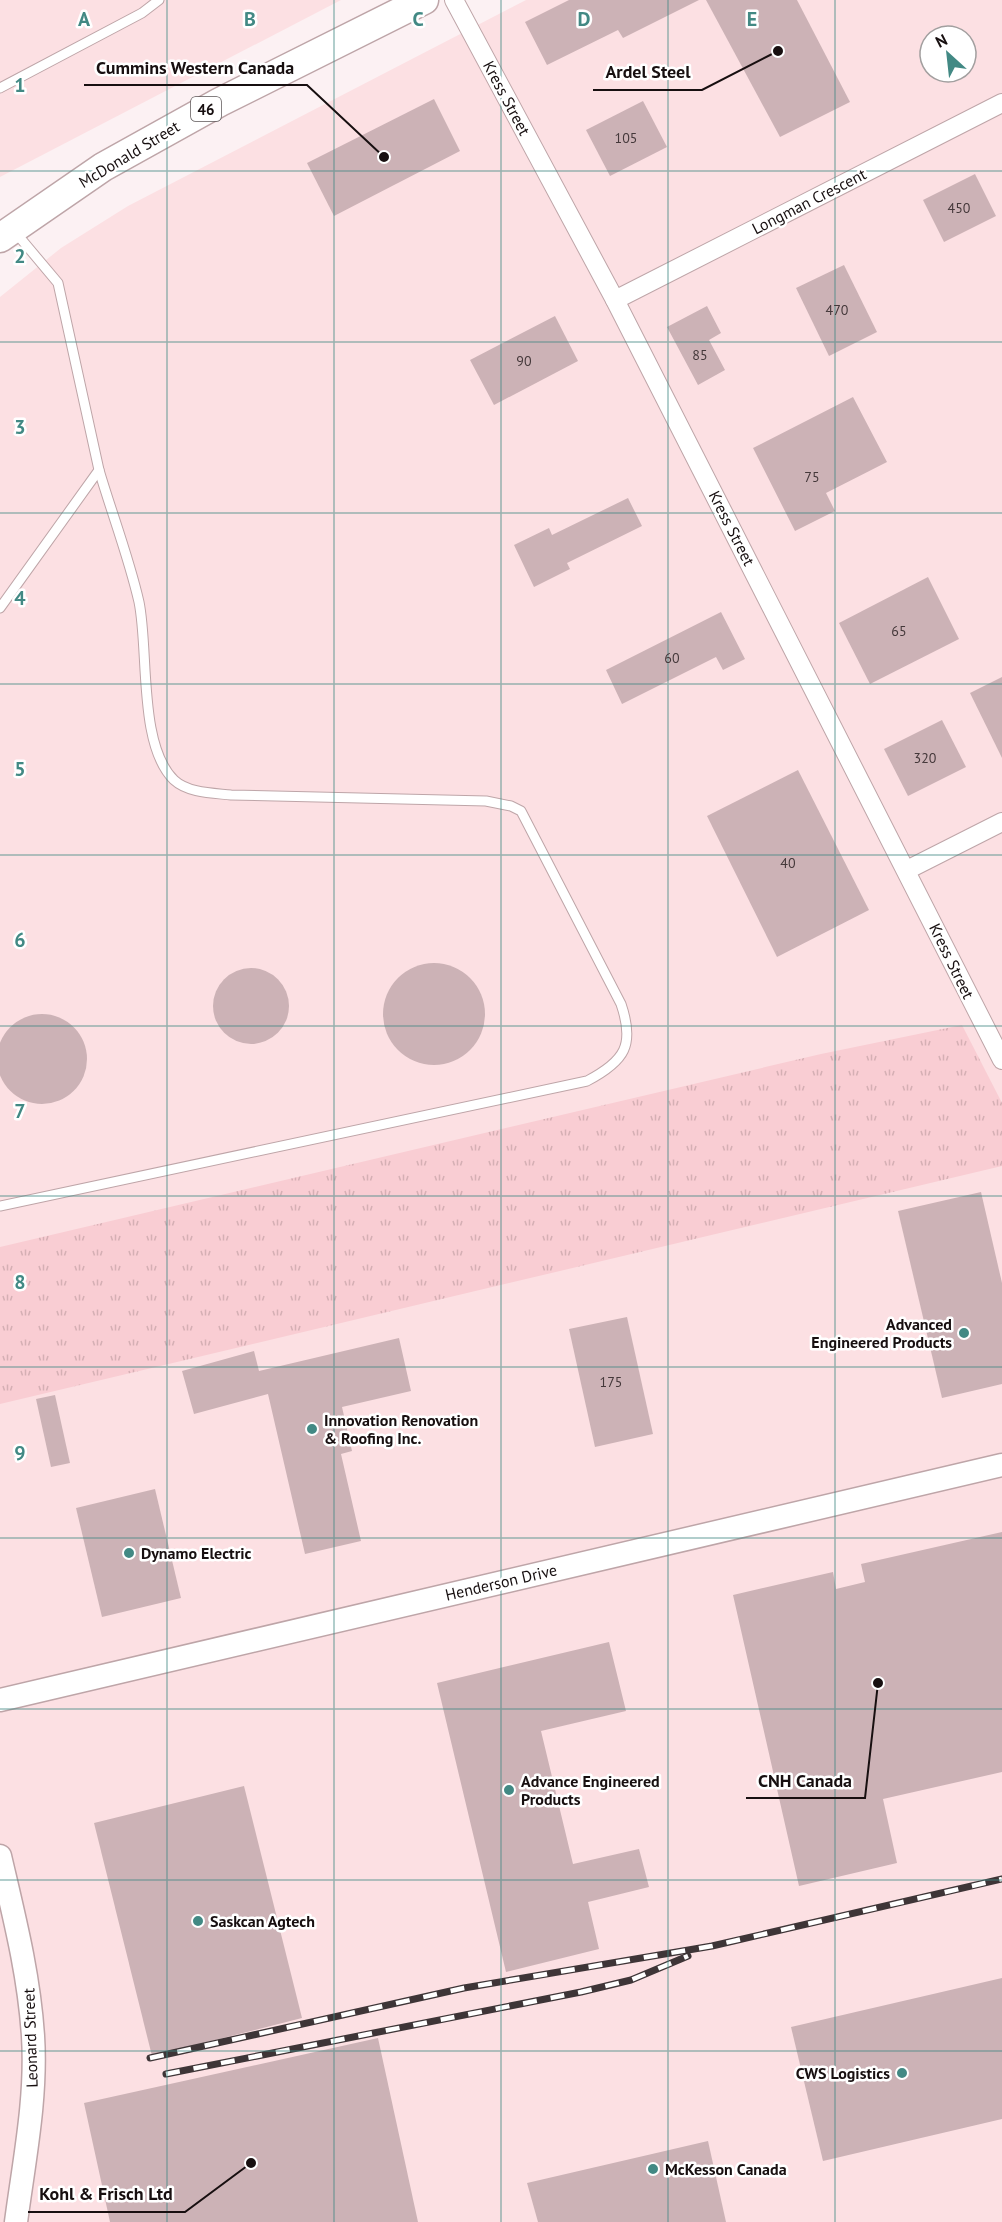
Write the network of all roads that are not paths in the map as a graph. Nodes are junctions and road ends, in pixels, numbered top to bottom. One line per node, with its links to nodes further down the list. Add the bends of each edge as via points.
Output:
1 (159, 0): 4 (lane, via 142,13)
2 (424, 0): 6 (main road, McDonald Street / 46, via 210,107 103,167)
3 (454, 0): 7 (street, Kress Street)
4 (0, 88)
5 (1002, 103): 7 (street, Longman Crescent)
6 (6, 233): 8 (lane, via 58,284)
7 (615, 300): 11 (street, Kress Street)
8 (99, 470): 9 (lane); 13 (lane, via 139,603 150,724 161,761 174,780 190,789 231,795 486,801 521,811 621,1004 628,1040 608,1070 587,1081)
9 (0, 608)
10 (1002, 822): 11 (street)
11 (907, 870): 12 (street, Kress Street)
12 (1002, 1060)
13 (0, 1206)
14 (1002, 1465): 15 (street, Henderson Drive)
15 (0, 1700)
16 (0, 1856): 17 (street, Leonard Street, via 27,1971 33,2037 33,2094)
17 (16, 2222)

